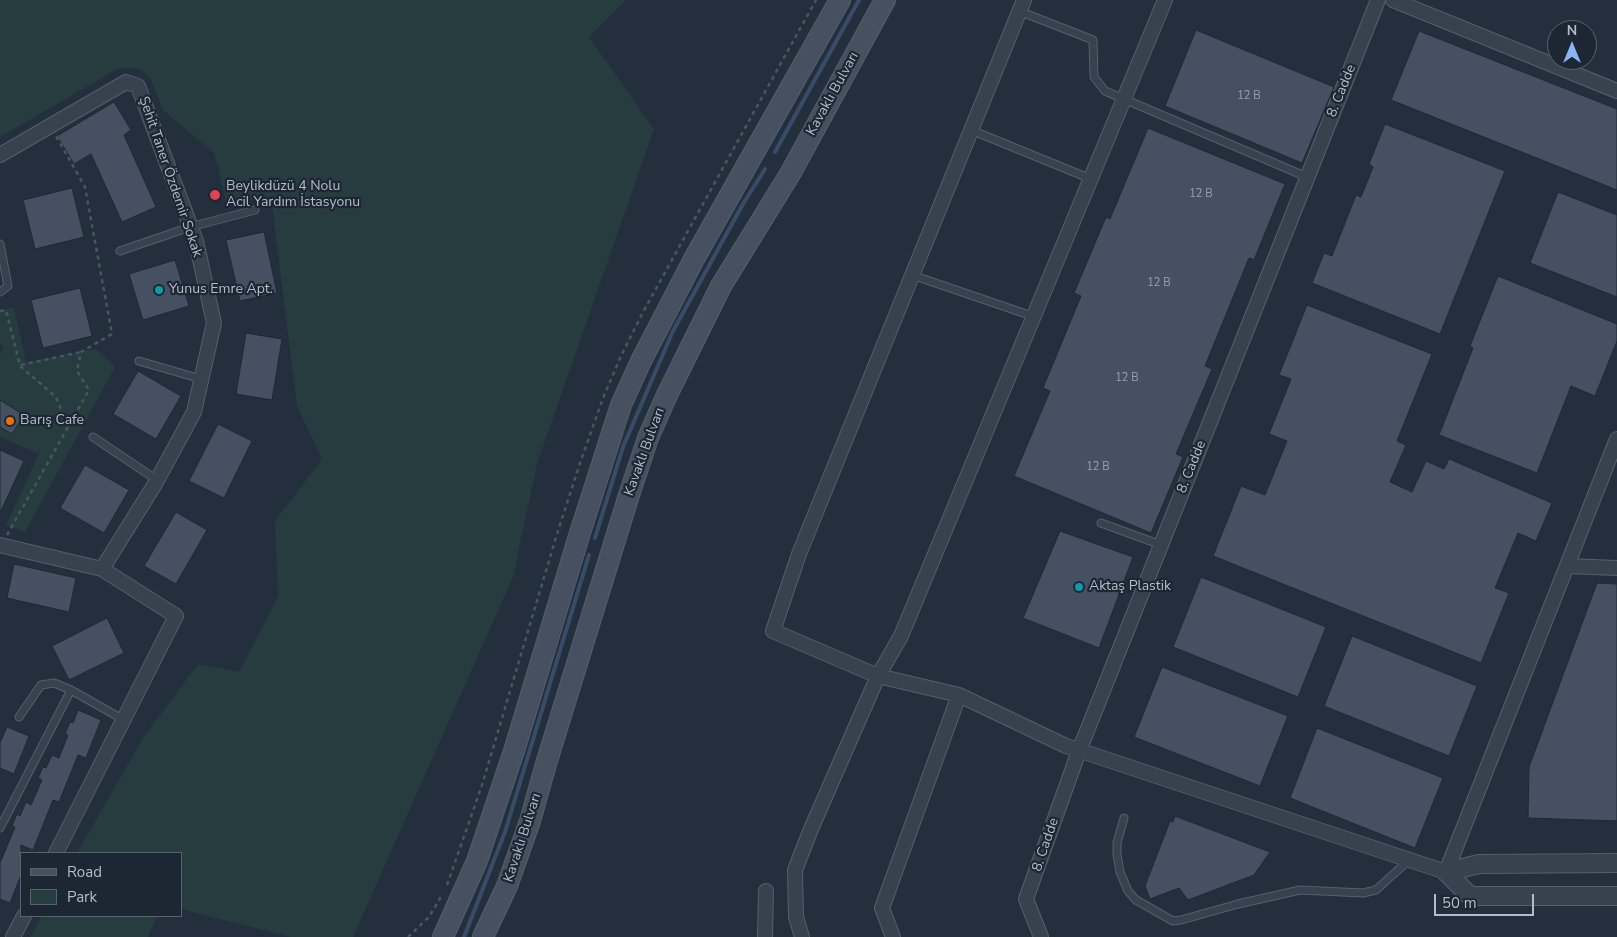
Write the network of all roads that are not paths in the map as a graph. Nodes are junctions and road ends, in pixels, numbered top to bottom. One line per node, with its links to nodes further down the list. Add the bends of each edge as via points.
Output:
1 (840, 0): 47 (main road, via 694,259 621,405 514,751 480,852)
2 (885, 0): 48 (main road, Kavaklı Bulvarı, via 790,174 721,286 655,421 629,495 530,821 507,886)
3 (1165, 0): 8 (street)
4 (1378, 0): 11 (street, 8. Cadde)
5 (1393, 0): 7 (street)
6 (1021, 6): 8 (lane, via 1093,40 1094,78 1105,91); 9 (street)
7 (1617, 91)
8 (1123, 100): 11 (lane); 12 (street)
9 (971, 130): 12 (lane); 17 (street)
10 (0, 155): 14 (street, Şehit Taner Özdemir Sokak, via 126,82 138,86)
11 (1308, 177): 27 (street, 8. Cadde)
12 (1091, 179): 19 (street)
13 (255, 210): 14 (lane)
14 (190, 226): 16 (lane); 21 (street, Şehit Taner Özdemir Sokak, via 214,323)
15 (0, 244): 18 (lane, via 8,286)
16 (120, 251)
17 (912, 275): 19 (lane); 31 (street, via 799,554 773,631)
18 (0, 292)
19 (1034, 317): 31 (street, via 901,636)
20 (139, 361): 21 (lane)
21 (201, 379): 24 (street, Şehit Taner Özdemir Sokak, via 194,412)
22 (93, 437): 24 (lane)
23 (1617, 439): 28 (street)
24 (157, 480): 30 (street, Şehit Taner Özdemir Sokak)
25 (1101, 523): 27 (lane)
26 (0, 546): 30 (street)
27 (1161, 546): 36 (street, 8. Cadde)
28 (1567, 566): 29 (street); 42 (street)
29 (1617, 568)
30 (102, 569): 35 (street, via 176,616)
31 (878, 676): 33 (street); 50 (street, via 795,870 796,918)
32 (71, 690): 34 (lane, via 54,683 41,685); 35 (lane); 38 (lane)
33 (959, 695): 36 (street); 51 (street, via 882,908)
34 (18, 717)
35 (124, 720): 39 (street)
36 (1079, 751): 40 (street); 52 (street, 8. Cadde, via 1026,900)
37 (1124, 818): 40 (lane, via 1117,843 1120,872 1128,892 1136,900 1173,920 1300,890 1363,894 1376,890)
38 (0, 828)
39 (57, 852)
40 (1409, 860): 42 (street)
41 (1617, 863): 42 (street, via 1480,864)
42 (1446, 872): 44 (street, via 1470,896)
43 (766, 891): 49 (street)
44 (1617, 896)
45 (24, 917): 46 (street)
46 (14, 937)
47 (443, 937)
48 (483, 937)
49 (765, 937)
50 (802, 937)
51 (893, 937)
52 (1041, 937)

